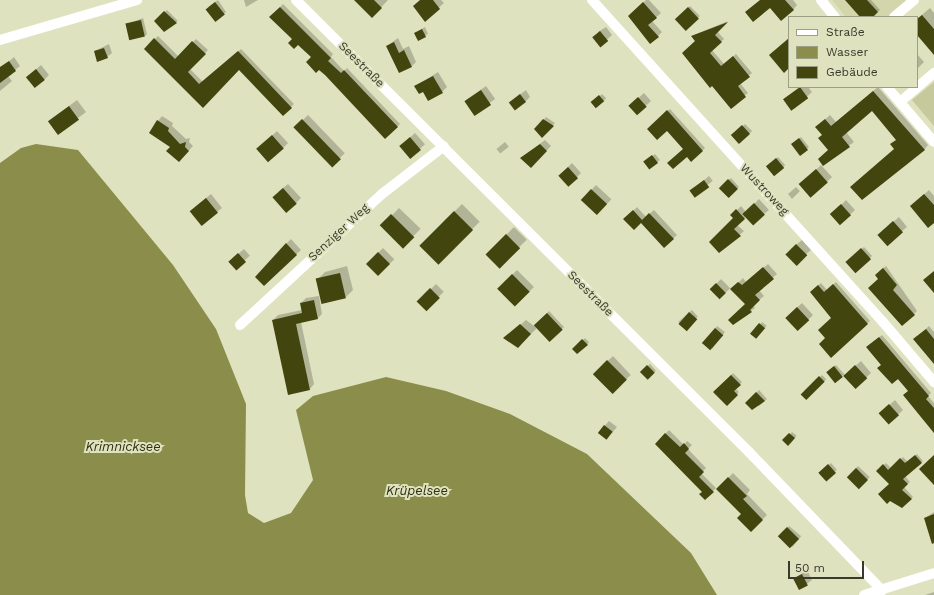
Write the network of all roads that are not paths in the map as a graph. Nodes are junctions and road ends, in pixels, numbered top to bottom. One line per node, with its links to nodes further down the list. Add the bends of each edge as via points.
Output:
1 (137, 0): 8 (street)
2 (296, 0): 15 (street, Seestraße)
3 (592, 0): 17 (street, Wustroweg, via 887,326)
4 (821, 0): 6 (street)
5 (914, 0): 7 (street)
6 (834, 16)
7 (895, 16)
8 (0, 40)
9 (934, 73): 10 (street)
10 (918, 87)
11 (888, 88): 13 (street)
12 (916, 88): 13 (street)
13 (900, 102): 14 (street)
14 (934, 142)
15 (444, 146): 16 (street, Senziger Weg, via 382,194); 19 (street, Seestraße, via 749,452)
16 (240, 325)
17 (934, 382)
18 (934, 573): 19 (street)
19 (882, 590): 20 (street)
20 (864, 595)

